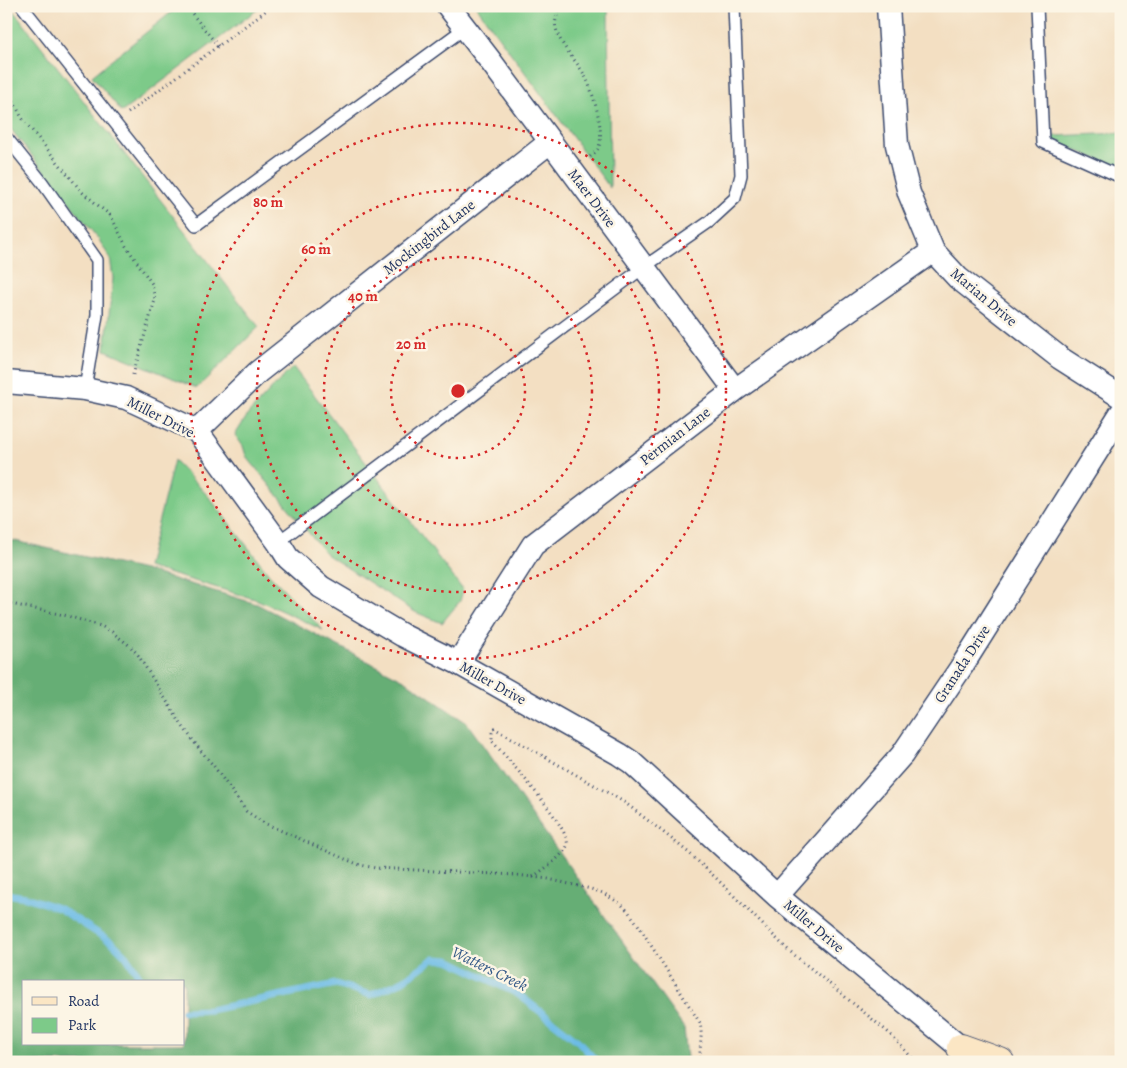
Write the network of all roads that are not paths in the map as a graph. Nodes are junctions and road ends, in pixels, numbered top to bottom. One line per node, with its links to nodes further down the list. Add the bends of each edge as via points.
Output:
1 (22, 6): 6 (lane, via 196,225)
2 (448, 6): 6 (street, Maer Drive)
3 (734, 6): 11 (lane, via 741,175 735,198 709,222)
4 (888, 6): 10 (street, Marian Drive, via 897,145 909,193)
5 (1037, 6): 9 (lane, via 1043,142)
6 (465, 28): 8 (street, Maer Drive)
7 (6, 137): 13 (lane, via 97,260 97,316)
8 (550, 142): 11 (street, Maer Drive); 17 (street, Mockingbird Lane, via 258,372)
9 (1121, 177)
10 (933, 250): 14 (street, Permian Lane); 15 (street, Marian Drive, via 958,278 1036,340)
11 (644, 267): 14 (street, Maer Drive); 18 (lane)
12 (6, 382): 13 (street, Miller Drive)
13 (85, 389): 17 (street, Miller Drive, via 126,398)
14 (735, 390): 19 (street, Permian Lane, via 533,545)
15 (1121, 397)
16 (1121, 412): 20 (street, Granada Drive, via 962,666 902,755)
17 (197, 431): 18 (street, Miller Drive)
18 (278, 542): 19 (street, Miller Drive, via 288,558 322,587 402,635)
19 (458, 663): 20 (street, Miller Drive, via 631,762)
20 (777, 896): 21 (street, Miller Drive)
21 (972, 1057): 22 (street)
22 (1000, 1062)

